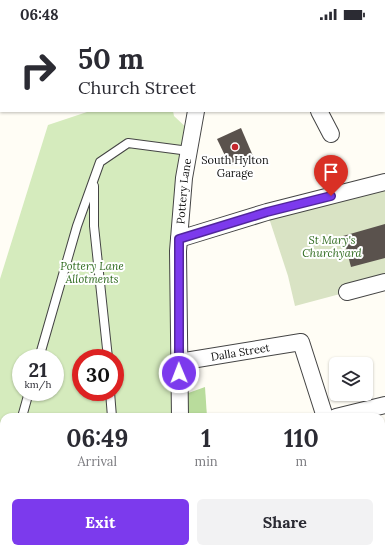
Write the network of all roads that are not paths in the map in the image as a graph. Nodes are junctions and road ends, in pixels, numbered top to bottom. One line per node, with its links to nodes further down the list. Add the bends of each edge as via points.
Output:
1 (196, 112): 4 (street, Pottery Lane)
2 (320, 112): 3 (street)
3 (331, 134)
4 (189, 151): 5 (lane, via 128,143 100,162); 7 (street, Pottery Lane)
5 (94, 180): 10 (lane); 11 (lane, via 94,226)
6 (385, 182): 7 (street, via 267,212)
7 (179, 239): 12 (street, Pottery Lane)
8 (385, 282): 9 (street)
9 (347, 292)
10 (42, 349)
11 (107, 349)
12 (179, 362): 18 (street, Pottery Lane); 19 (street, Dalla Street, via 301,342)
13 (26, 401): 16 (lane)
14 (111, 401): 17 (lane)
15 (385, 405): 20 (street)
16 (23, 413)
17 (112, 413)
18 (180, 413)
19 (324, 413)
20 (352, 413)

